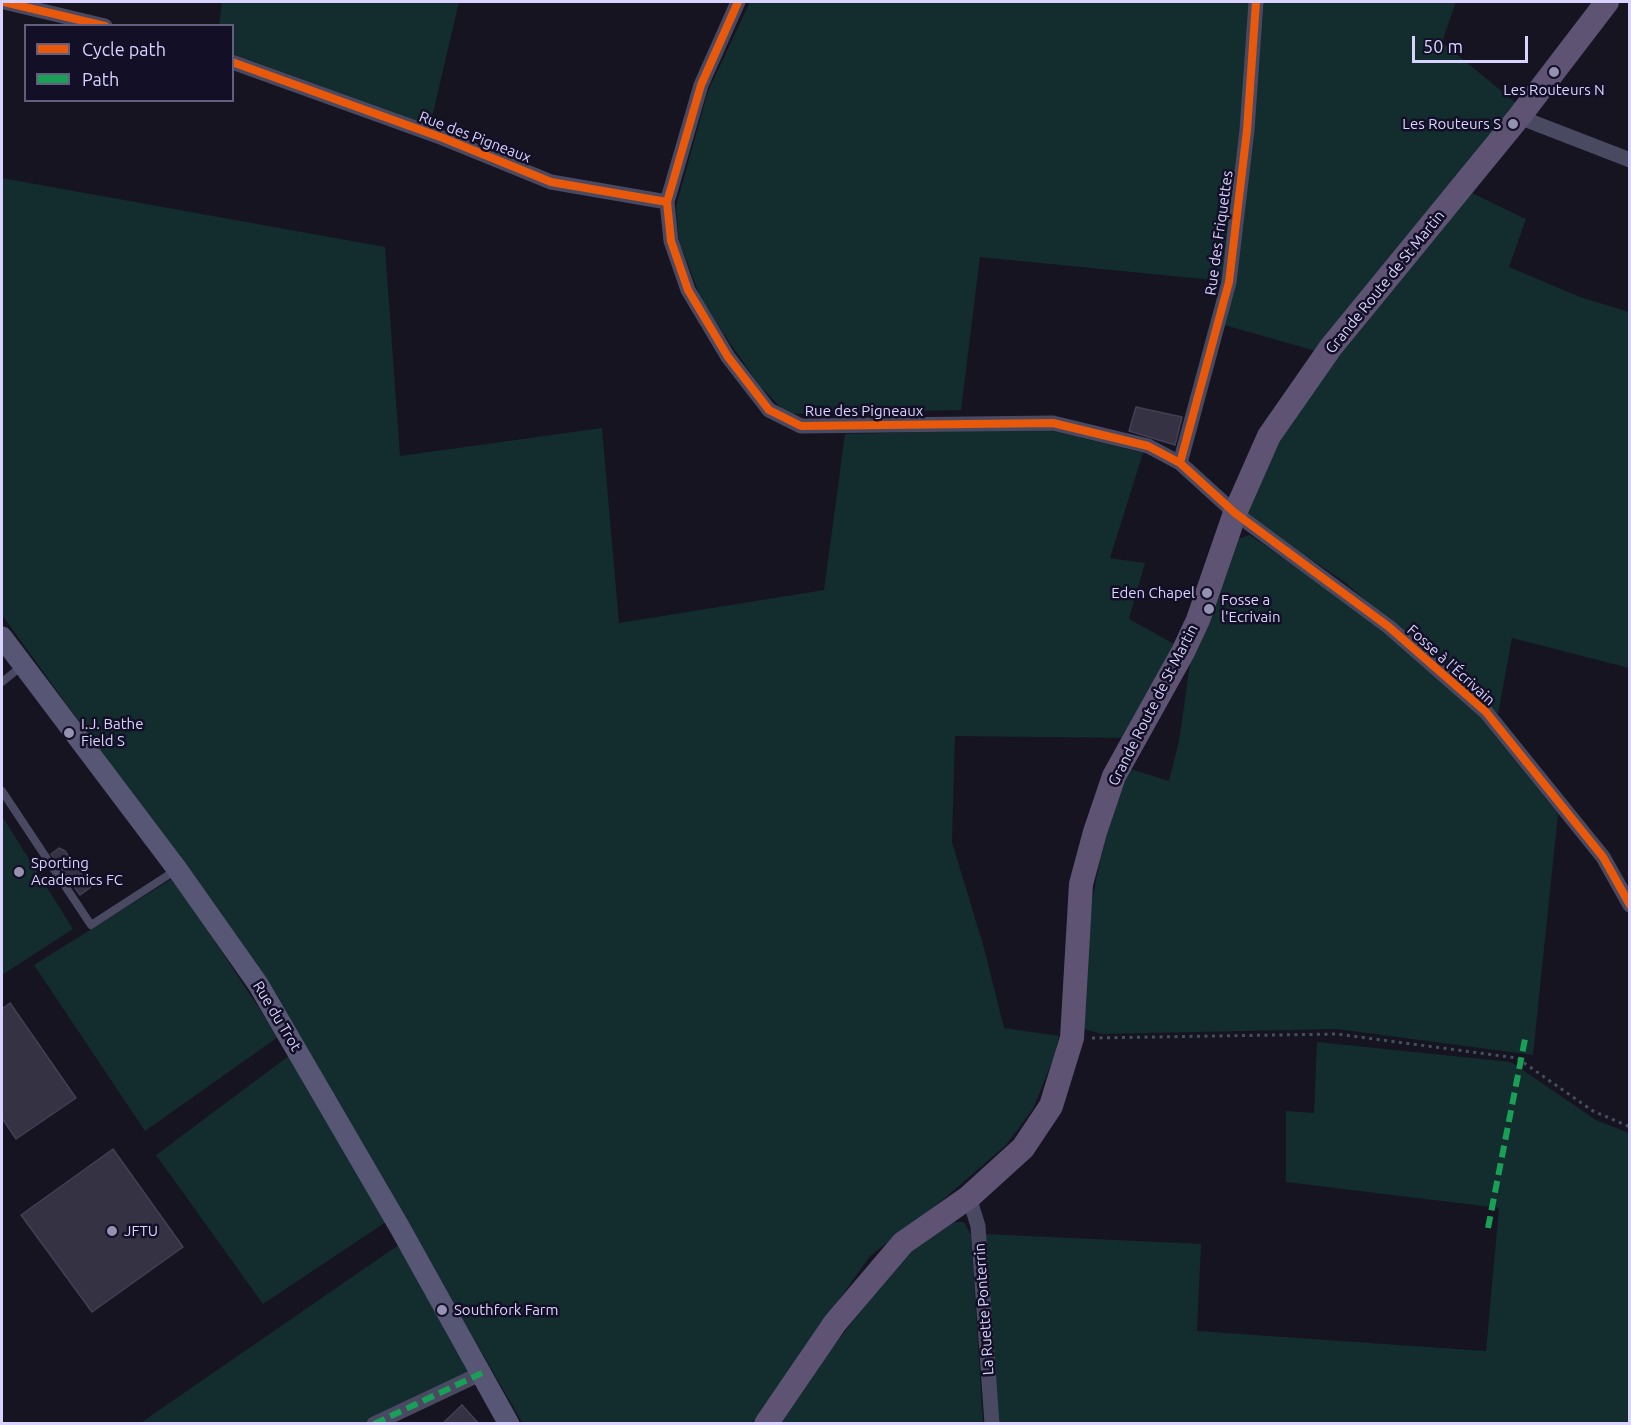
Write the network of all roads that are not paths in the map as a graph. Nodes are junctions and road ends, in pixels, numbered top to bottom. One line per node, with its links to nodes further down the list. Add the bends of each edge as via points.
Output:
1 (4, 2): 5 (street)
2 (738, 2): 9 (street, via 701,86)
3 (1256, 2): 10 (street, Rue des Friquettes, via 1247,130 1229,282)
4 (1607, 2): 7 (main road, Grande Route de St Martin)
5 (97, 24)
6 (234, 63): 9 (street, Rue des Pigneaux, via 443,138 551,182)
7 (1519, 117): 8 (street); 11 (main road, Grande Route de St Martin, via 1331,346 1269,436)
8 (1629, 160)
9 (667, 202): 10 (street, Rue des Pigneaux, via 670,241 688,290 728,357 769,410 801,426 1053,423 1148,446)
10 (1180, 463): 11 (street, Rue des Pigneaux)
11 (1235, 513): 17 (street, Fosse à l'Écrivain, via 1389,627 1486,712 1603,857); 18 (main road, Grande Route de St Martin, via 1198,620 1114,776 1095,832 1081,884 1072,1038 1051,1106 1023,1148)
12 (2, 637): 13 (main road, Rue du Trot)
13 (22, 666): 14 (lane); 16 (main road, Rue du Trot)
14 (2, 682)
15 (2, 790): 16 (lane, via 91,926)
16 (177, 869): 19 (main road, Rue du Trot, via 281,1022)
17 (1629, 905)
18 (969, 1197): 22 (main road, Grande Route de St Martin, via 903,1243 835,1323); 23 (street, La Ruette Ponterrin, via 978,1226)
19 (482, 1373): 20 (street); 21 (main road, Rue du Trot)
20 (374, 1424)
21 (509, 1424)
22 (766, 1424)
23 (992, 1424)

